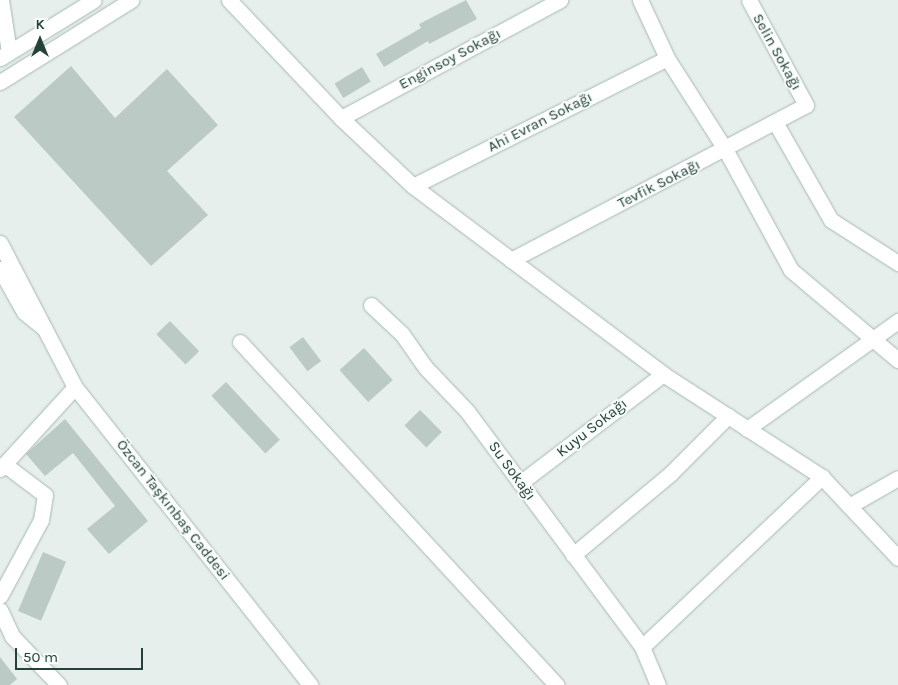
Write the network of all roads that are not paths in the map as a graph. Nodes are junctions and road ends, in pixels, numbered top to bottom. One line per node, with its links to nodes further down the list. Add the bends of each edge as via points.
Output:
1 (1, 0): 8 (street)
2 (94, 0): 8 (street)
3 (131, 0): 10 (street)
4 (229, 0): 12 (street)
5 (560, 0): 12 (street, Enginsoy Sokağı)
6 (640, 0): 9 (street)
7 (748, 0): 11 (street, Selin Sokağı)
8 (4, 55)
9 (667, 58): 14 (street); 15 (street, Ahi Evran Sokağı)
10 (0, 82)
11 (806, 105): 13 (street, Tevfik Sokağı)
12 (340, 118): 15 (street)
13 (774, 122): 14 (street, Tevfik Sokağı); 18 (street, via 831,220)
14 (725, 149): 17 (street, Tevfik Sokağı); 23 (street, via 791,270)
15 (414, 186): 17 (street)
16 (0, 243): 22 (street, Özcan Taşkınbaş Caddesi)
17 (511, 260): 26 (street)
18 (898, 263)
19 (0, 269): 22 (street, Özcan Taşkınbaş Caddesi, via 24,312)
20 (370, 305): 33 (street, Su Sokağı, via 402,334 425,367 467,411)
21 (898, 320): 23 (street)
22 (45, 329): 27 (street, Özcan Taşkınbaş Caddesi)
23 (872, 339): 25 (street); 29 (street)
24 (240, 342): 42 (street)
25 (898, 360)
26 (663, 374): 28 (street); 33 (street, Kuyu Sokağı)
27 (75, 387): 30 (street); 41 (street, Özcan Taşkınbaş Caddesi)
28 (728, 416): 29 (street); 35 (street, via 671,473)
29 (747, 428): 31 (street)
30 (2, 466): 37 (street, via 45,495 42,520)
31 (822, 477): 34 (street); 39 (street)
32 (898, 478): 34 (street)
33 (520, 483): 35 (street, Su Sokağı)
34 (849, 506): 36 (street)
35 (573, 555): 39 (street, Su Sokağı)
36 (898, 558)
37 (0, 596)
38 (0, 610): 40 (street, via 12,636)
39 (642, 647): 43 (street, Su Sokağı)
40 (60, 685)
41 (310, 685)
42 (557, 685)
43 (658, 685)

